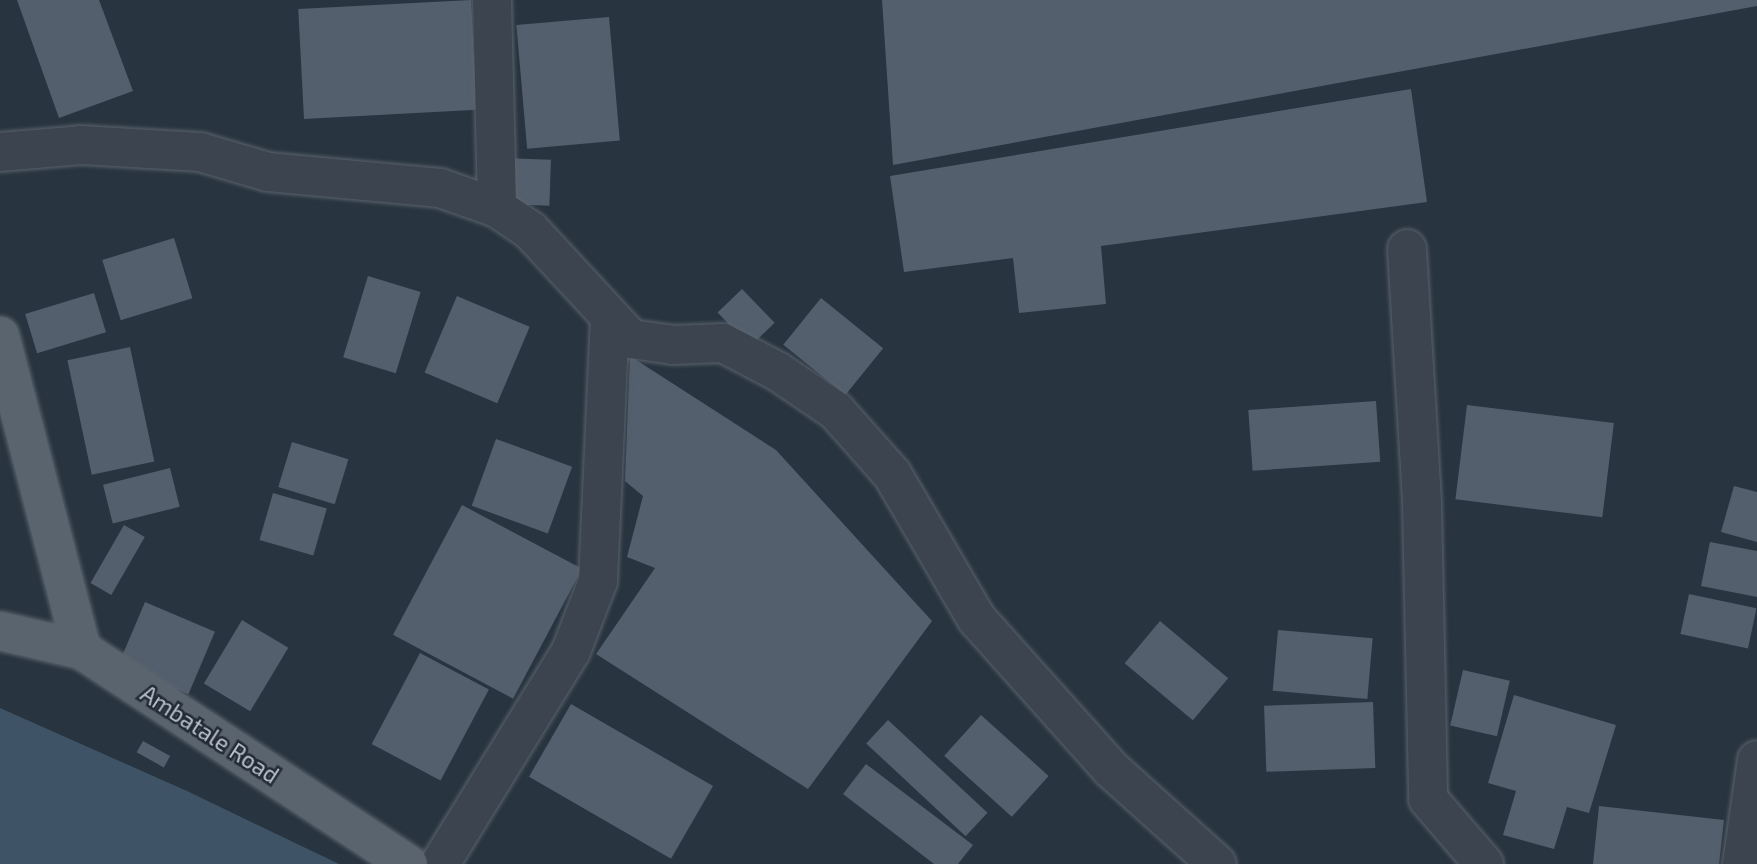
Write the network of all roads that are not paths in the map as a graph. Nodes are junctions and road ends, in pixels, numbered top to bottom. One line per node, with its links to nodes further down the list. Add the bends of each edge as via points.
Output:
1 (492, 0): 3 (street)
2 (0, 152): 3 (street, via 81,145 200,152 292,176 440,188)
3 (497, 208): 5 (street, via 530,230)
4 (1407, 249): 13 (street, via 1422,504 1428,799)
5 (610, 319): 11 (street, via 598,581 571,651); 12 (street, via 631,339 673,345 723,343 777,371 836,411 892,474 976,618 1111,769)
6 (0, 336): 8 (main road)
7 (0, 631): 8 (main road, Ambatale Road)
8 (82, 650): 10 (main road, Ambatale Road)
9 (1757, 760): 14 (street)
10 (408, 864)
11 (440, 864)
12 (1217, 864)
13 (1484, 864)
14 (1742, 864)

